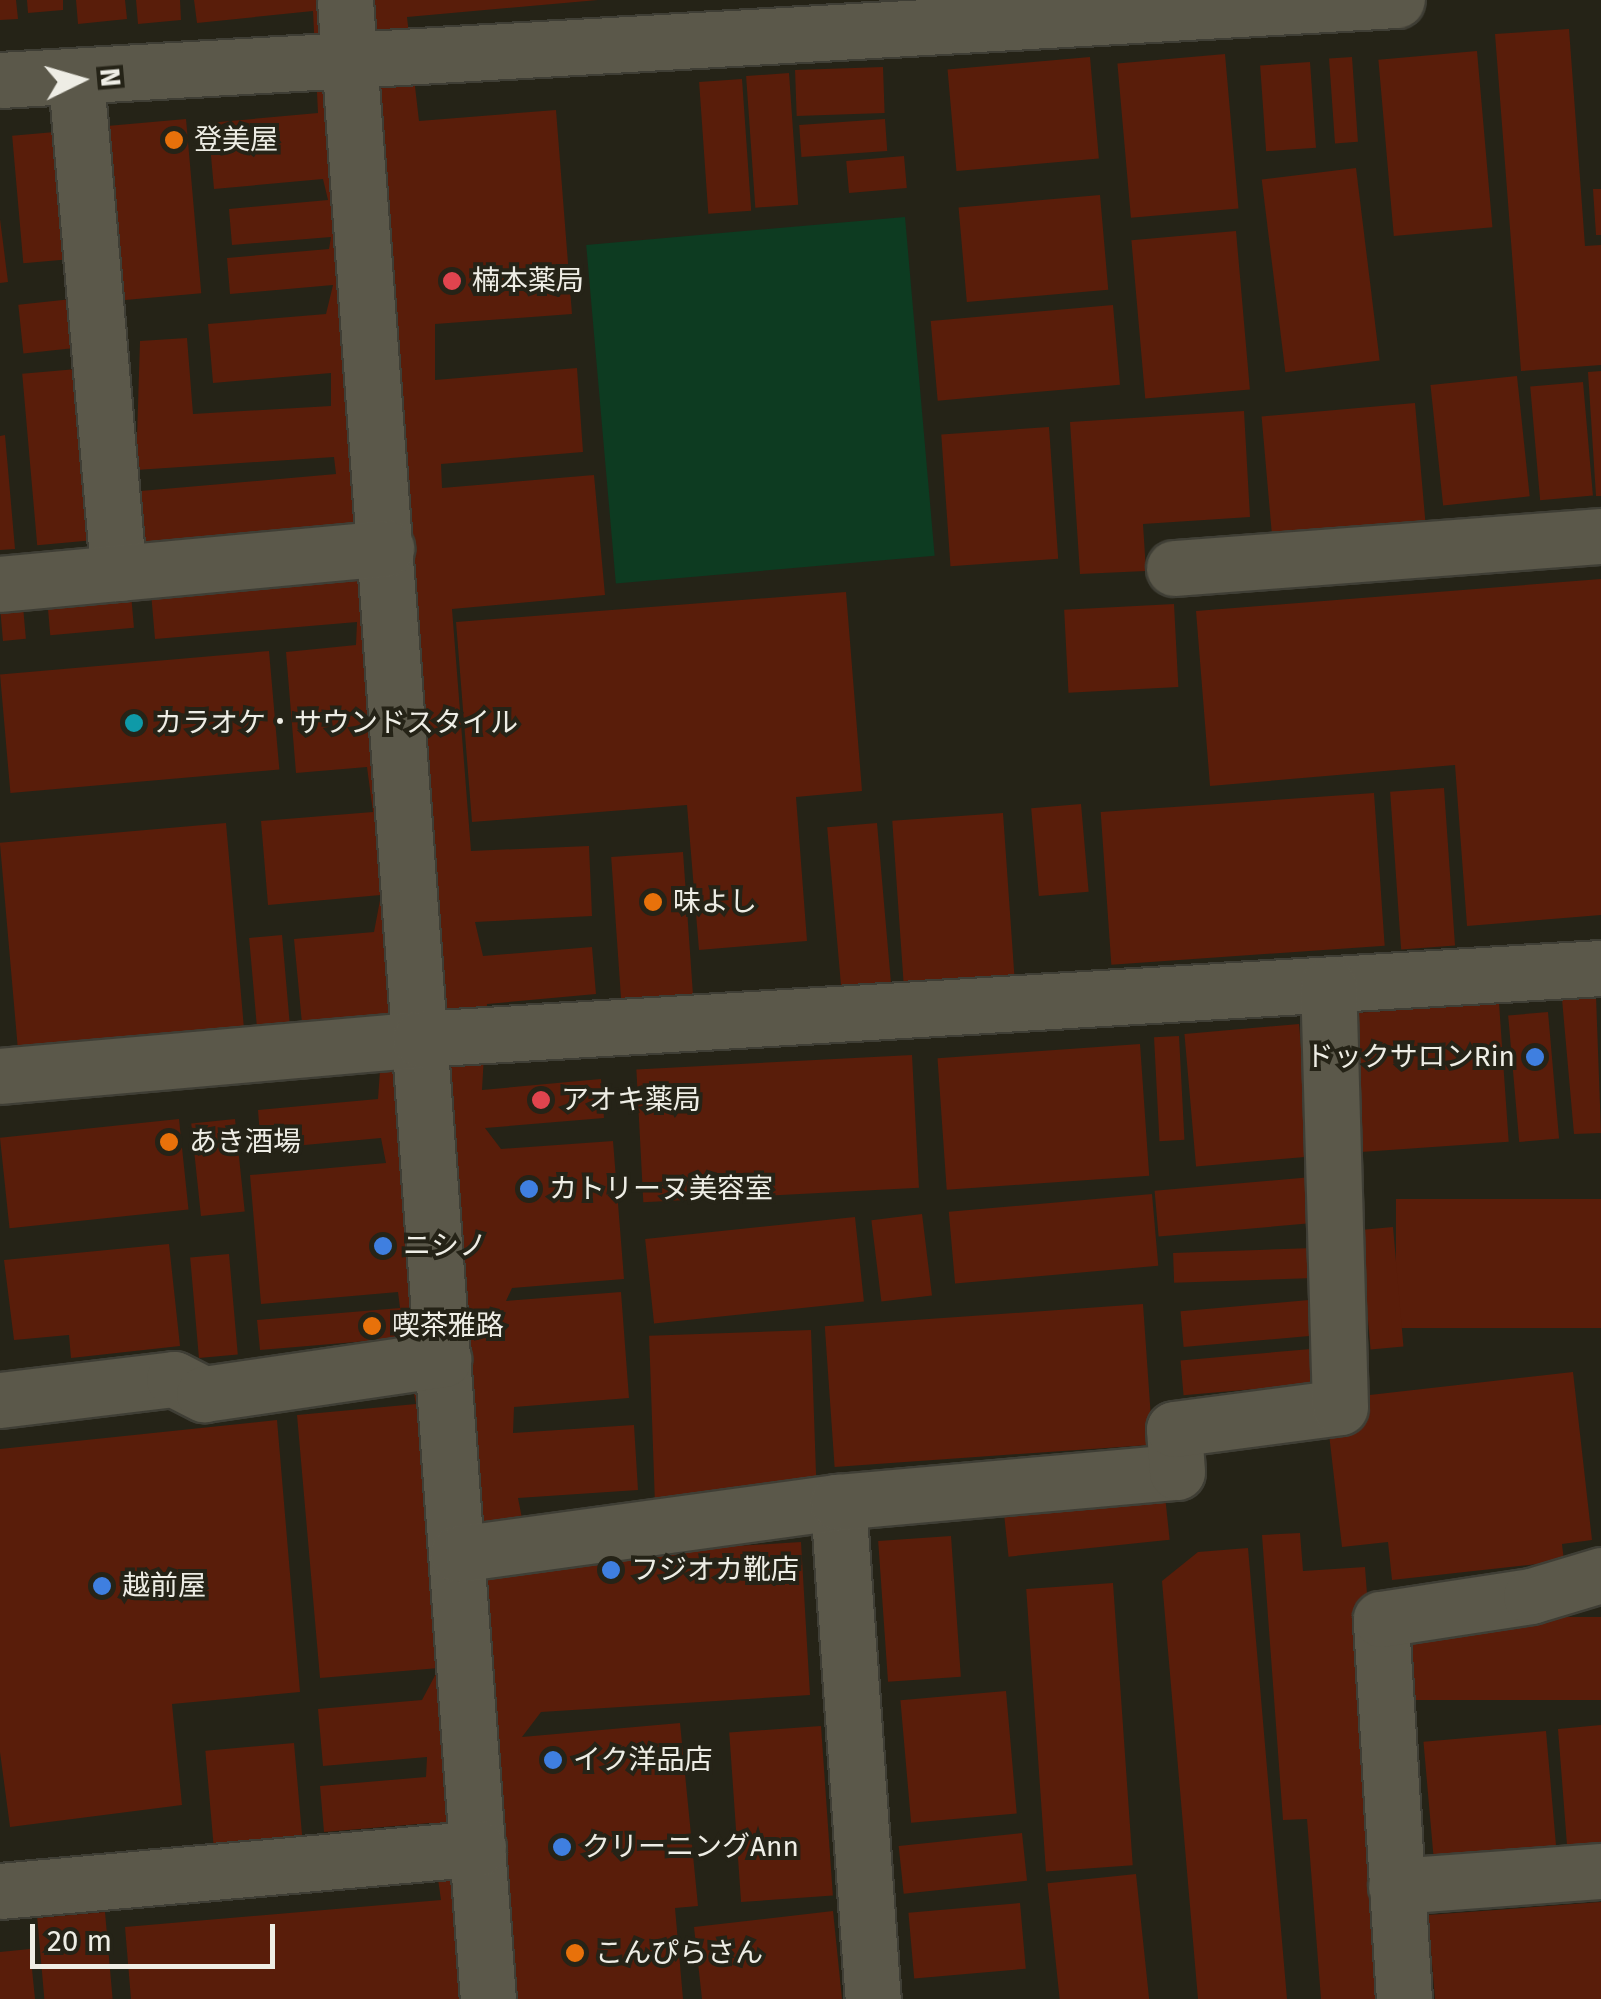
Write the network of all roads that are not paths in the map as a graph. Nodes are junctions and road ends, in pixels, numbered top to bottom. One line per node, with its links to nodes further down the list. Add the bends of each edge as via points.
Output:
1 (346, 0): 4 (street)
2 (1397, 0): 3 (street)
3 (1033, 9): 4 (street)
4 (350, 64): 5 (street); 8 (street)
5 (76, 79): 6 (street); 10 (street)
6 (0, 80)
7 (1601, 536): 9 (street)
8 (386, 548): 10 (street); 14 (street)
9 (1174, 568)
10 (118, 573): 11 (street)
11 (0, 584)
12 (1601, 968): 13 (street)
13 (1328, 985): 14 (street); 18 (street, via 1340,1407 1174,1429 1177,1472)
14 (420, 1039): 15 (street); 16 (street)
15 (0, 1076)
16 (443, 1359): 17 (street, via 204,1394 174,1380); 19 (street)
17 (0, 1400)
18 (838, 1502): 19 (street); 26 (street)
19 (457, 1554): 21 (street)
20 (1601, 1575): 23 (street, via 1531,1596 1381,1619)
21 (478, 1848): 24 (street); 25 (street)
22 (1601, 1872): 23 (street)
23 (1396, 1886): 27 (street)
24 (0, 1891)
25 (488, 1999)
26 (872, 1999)
27 (1404, 1999)

